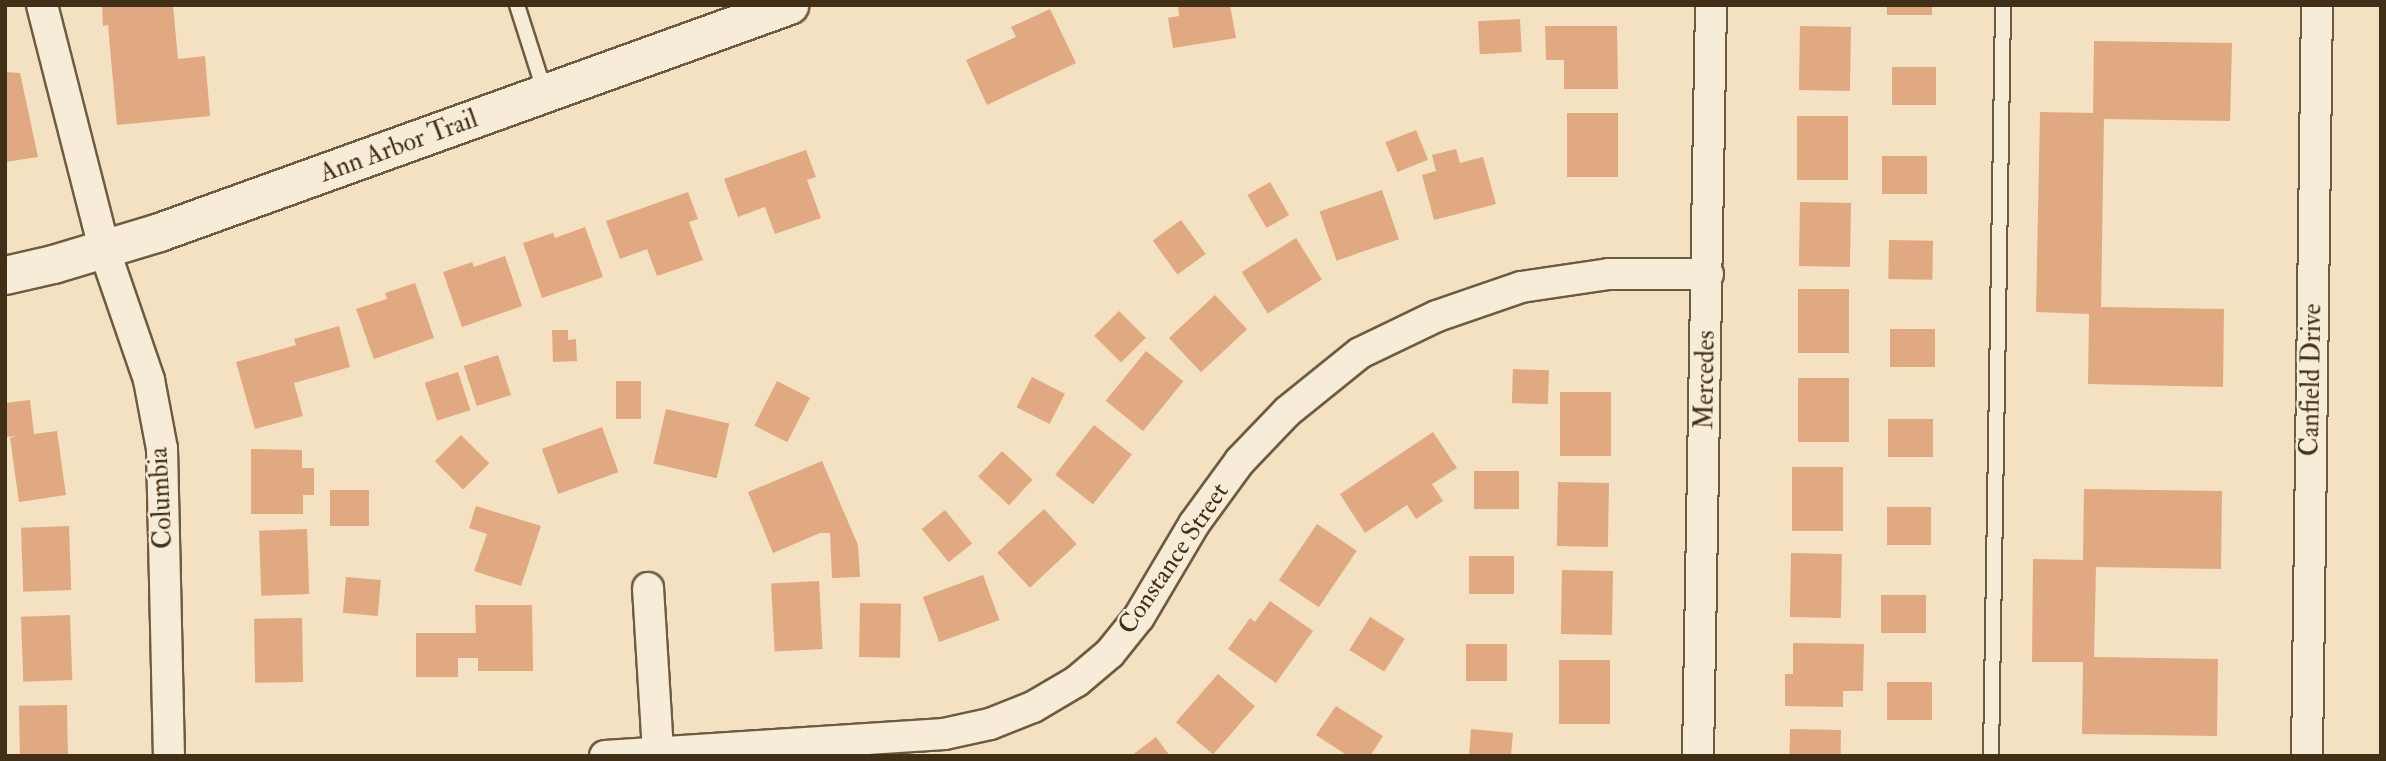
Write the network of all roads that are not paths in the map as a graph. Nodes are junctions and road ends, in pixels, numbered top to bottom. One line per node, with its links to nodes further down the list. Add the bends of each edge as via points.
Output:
1 (42, 5): 8 (street, Columbia)
2 (517, 5): 7 (lane)
3 (789, 5): 7 (street, Ann Arbor Trail)
4 (1711, 5): 9 (street, Mercedes)
5 (2004, 5): 16 (lane)
6 (2317, 5): 17 (street, Canfield Drive)
7 (545, 94): 8 (street, Ann Arbor Trail)
8 (104, 249): 10 (street, Ann Arbor Trail); 13 (street, Columbia, via 149,380 162,449)
9 (1708, 274): 12 (street, Constance Street, via 1609,274 1521,287 1437,316 1360,353 1288,411 1240,461 1194,524 1139,617 1110,653 1077,681 1033,707 990,724 944,734); 15 (street, Mercedes)
10 (5, 275)
11 (648, 588): 12 (street)
12 (658, 753): 14 (street, Constance Street)
13 (169, 756)
14 (605, 756)
15 (1698, 756)
16 (1991, 756)
17 (2307, 756)

